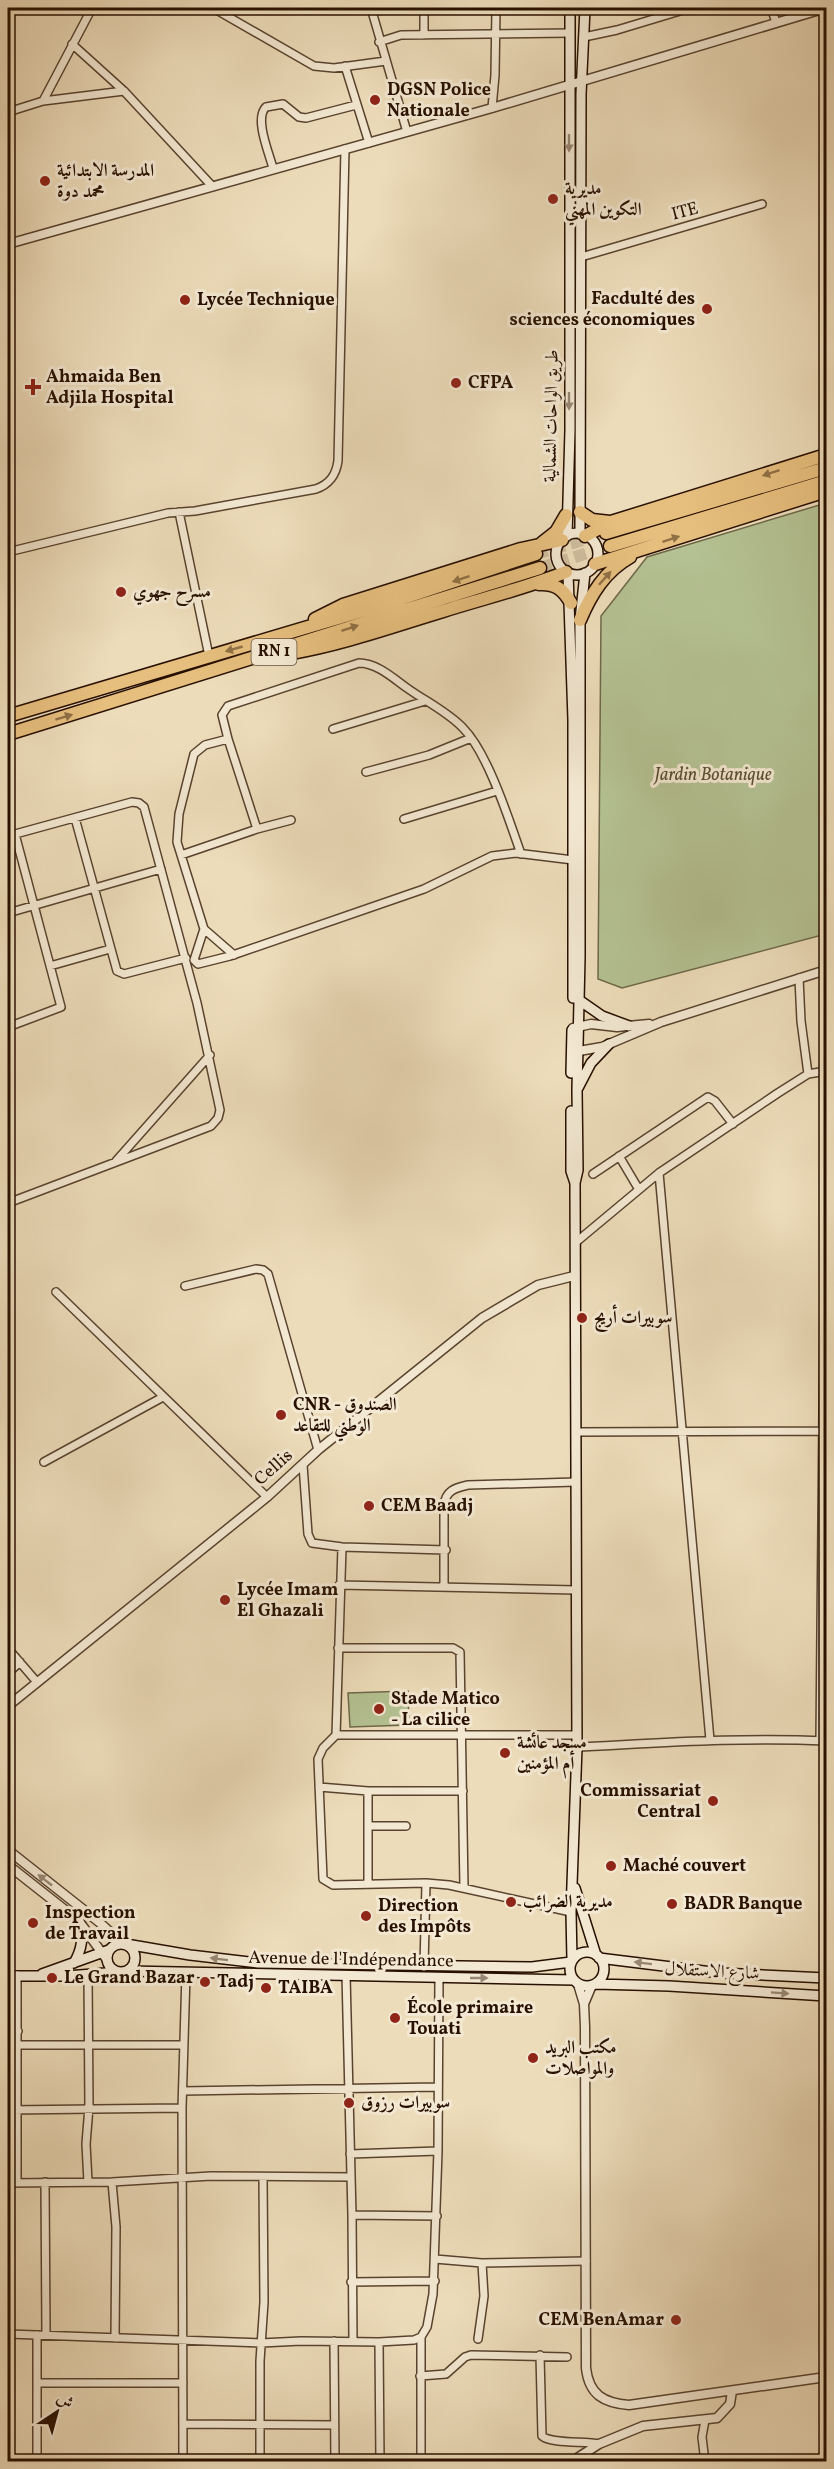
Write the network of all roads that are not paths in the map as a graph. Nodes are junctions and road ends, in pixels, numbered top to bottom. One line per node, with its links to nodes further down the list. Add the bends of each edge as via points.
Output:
1 (92, 8): 17 (street)
2 (213, 8): 19 (street, via 314,66)
3 (371, 8): 16 (street)
4 (424, 8): 14 (street)
5 (496, 8): 13 (street)
6 (570, 8): 12 (main road, طريق الواحات الشمالية)
7 (585, 8): 15 (main road, طريق الواحات الشمالية)
8 (690, 8): 15 (street)
9 (771, 8): 11 (street)
10 (826, 8): 11 (street)
11 (776, 22): 20 (street)
12 (570, 33): 13 (street); 21 (main road, طريق الواحات الشمالية)
13 (496, 34): 14 (street); 25 (street)
14 (424, 35): 16 (street, via 394,36)
15 (584, 37): 20 (main road, طريق الواحات الشمالية)
16 (379, 42): 18 (street)
17 (72, 44): 22 (street); 23 (street)
18 (386, 61): 19 (street); 27 (street)
19 (345, 66): 24 (street)
20 (583, 80): 21 (street); 34 (main road, طريق الواحات الشمالية)
21 (568, 85): 25 (street); 41 (main road, طريق الواحات الشمالية, one-way to 41, via 570,430)
22 (124, 91): 23 (street); 31 (street)
23 (43, 101): 26 (street)
24 (356, 105): 28 (street); 30 (street, via 306,118 283,104 266,107 261,125)
25 (492, 108): 27 (street)
26 (8, 111)
27 (407, 132): 28 (street)
28 (369, 143): 29 (street)
29 (345, 149): 30 (street); 39 (street, via 339,433 334,476 316,489)
30 (273, 168): 31 (street)
31 (212, 186): 33 (street)
32 (762, 204): 34 (street, ITE)
33 (8, 244)
34 (581, 257): 40 (main road, طريق الواحات الشمالية)
35 (826, 455): 42 (highway, one-way to 42)
36 (826, 468): 42 (highway)
37 (826, 481): 45 (highway)
38 (826, 491): 46 (highway, one-way to 38)
39 (179, 512): 48 (street); 57 (street)
40 (580, 512): 42 (highway); 43 (main road, طريق الواحات الشمالية)
41 (566, 515): 44 (main road, طريق الواحات الشمالية); 47 (highway, via 556,532)
42 (609, 527): 43 (highway)
43 (583, 535): 44 (main road); 49 (main road, via 596,548)
44 (564, 538): 47 (highway); 51 (main road, via 556,557)
45 (610, 546)
46 (643, 548): 49 (highway); 55 (highway, one-way to 46, via 587,602 607,574)
47 (537, 550): 57 (highway, RN 1, one-way to 57, via 382,605)
48 (8, 552)
49 (595, 564): 52 (main road)
50 (540, 568): 56 (highway, RN 1, one-way to 50)
51 (567, 572): 52 (main road); 53 (highway); 54 (main road)
52 (585, 573): 55 (main road)
53 (535, 584): 54 (highway, via 560,588); 56 (highway, via 322,647)
54 (571, 603): 73 (main road)
55 (580, 620): 85 (main road)
56 (266, 654): 61 (highway, RN 1, one-way to 56)
57 (209, 656): 59 (highway, RN 1)
58 (425, 701): 60 (street); 62 (street); 63 (street, via 376,667 359,663 228,706 222,715)
59 (8, 716)
60 (333, 729)
61 (8, 734)
62 (471, 738): 64 (street, via 429,755); 65 (street)
63 (228, 739): 69 (street); 72 (street, via 206,745 194,754 179,814 177,842)
64 (366, 772)
65 (497, 791): 67 (street); 71 (street)
66 (75, 818): 70 (street); 74 (street, via 139,803 144,807); 75 (street)
67 (404, 819)
68 (291, 820): 69 (street)
69 (257, 829): 72 (street)
70 (11, 835): 76 (street)
71 (520, 854): 73 (street); 80 (street, via 492,856 424,889)
72 (181, 855): 78 (street)
73 (573, 860): 89 (main road)
74 (161, 869): 75 (street); 81 (street)
75 (94, 889): 76 (street); 79 (street)
76 (34, 906): 77 (street); 82 (street)
77 (8, 912)
78 (204, 929): 80 (street); 80 (street, via 195,962)
79 (110, 949): 81 (street, via 117,971 124,974); 82 (street)
80 (234, 955)
81 (186, 958): 92 (street)
82 (50, 966): 88 (street, via 60,1008)
83 (826, 970): 84 (street)
84 (799, 978): 86 (street); 94 (street)
85 (579, 1000): 87 (main road, via 602,1016); 89 (main road)
86 (661, 1022): 87 (street); 90 (street)
87 (629, 1026): 89 (street)
88 (8, 1027)
89 (575, 1027): 91 (main road)
90 (609, 1044): 91 (street); 96 (main road, via 591,1063)
91 (574, 1052): 96 (main road); 103 (main road, via 571,1171)
92 (210, 1054): 100 (street); 100 (street, via 220,1110 215,1123)
93 (826, 1071): 94 (street)
94 (808, 1074): 97 (street)
95 (826, 1086): 98 (street)
96 (577, 1090): 103 (main road)
97 (733, 1124): 99 (street, via 708,1097); 101 (street)
98 (826, 1125): 104 (street)
99 (619, 1156): 102 (street); 105 (street)
100 (115, 1163): 106 (street)
101 (659, 1173): 105 (street); 117 (street)
102 (592, 1174)
103 (575, 1182): 107 (main road)
104 (826, 1185): 108 (street)
105 (638, 1188): 107 (street)
106 (8, 1203)
107 (575, 1243): 109 (main road)
108 (826, 1247): 112 (street)
109 (574, 1276): 116 (main road); 118 (street, Cellis, via 538,1285 482,1318)
110 (185, 1286): 118 (street, via 256,1269 268,1274)
111 (56, 1292): 114 (street)
112 (825, 1308): 113 (street)
113 (825, 1341): 115 (street)
114 (163, 1396): 119 (street); 122 (street)
115 (825, 1431): 117 (street); 138 (street)
116 (576, 1432): 117 (street); 121 (main road)
117 (683, 1433): 137 (street)
118 (318, 1450): 120 (street, Cellis)
119 (44, 1462)
120 (303, 1466): 122 (street, Cellis); 123 (street, via 309,1541)
121 (576, 1482): 124 (street, via 468,1485 452,1489 444,1505); 127 (main road)
122 (267, 1497): 132 (street, Cellis)
123 (342, 1547): 124 (street); 125 (street)
124 (446, 1550): 126 (street)
125 (339, 1585): 126 (street); 128 (street)
126 (444, 1586): 127 (street)
127 (576, 1590): 135 (main road)
128 (338, 1648): 134 (street); 136 (street, via 457,1650 462,1655)
129 (11, 1652): 130 (street)
130 (20, 1662): 131 (street); 132 (street)
131 (8, 1673)
132 (36, 1681): 133 (street, Cellis)
133 (8, 1706)
134 (336, 1735): 136 (street); 140 (street, via 320,1753)
135 (577, 1735): 136 (street); 139 (main road)
136 (461, 1736): 142 (street)
137 (710, 1740): 138 (street); 139 (street)
138 (824, 1741)
139 (577, 1747): 147 (main road)
140 (319, 1787): 141 (street); 149 (street, via 323,1879 333,1885)
141 (368, 1791): 142 (street); 143 (street)
142 (463, 1791): 150 (street)
143 (368, 1826): 144 (street); 149 (street)
144 (406, 1826)
145 (8, 1850): 153 (street, one-way to 145)
146 (8, 1865): 152 (street)
147 (574, 1882): 151 (main road); 155 (main road)
148 (426, 1883): 149 (street); 150 (street); 158 (street)
149 (368, 1884)
150 (464, 1887): 151 (street)
151 (572, 1912): 156 (main road)
152 (79, 1921): 154 (street); 157 (main road, via 81,1947)
153 (124, 1944): 154 (main road, via 114,1945); 158 (main road, Avenue de l'Indépendance, one-way to 153, via 258,1963); 159 (main road, via 135,1955 134,1965)
154 (106, 1954): 157 (main road, Avenue de l'Indépendance); 159 (main road, via 110,1968)
155 (598, 1956): 156 (main road, via 586,1952); 166 (main road, one-way to 155, via 720,1973); 168 (main road, via 604,1972)
156 (572, 1961): 158 (main road, Avenue de l'Indépendance, via 532,1967); 167 (main road, via 570,1971)
157 (74, 1963): 164 (main road, Avenue de l'Indépendance)
158 (424, 1967)
159 (122, 1971): 160 (main road, Avenue de l'Indépendance); 162 (main road, Avenue de l'Indépendance)
160 (186, 1974): 163 (main road, Avenue de l'Indépendance); 175 (street)
161 (12, 1975): 164 (main road, Avenue de l'Indépendance); 173 (street)
162 (88, 1975): 164 (main road, Avenue de l'Indépendance); 176 (street)
163 (346, 1975): 165 (main road, Avenue de l'Indépendance); 177 (street)
164 (34, 1976)
165 (439, 1978): 167 (main road, Avenue de l'Indépendance, one-way to 167, via 542,1978); 178 (street)
166 (825, 1978): 169 (street)
167 (576, 1982): 168 (main road); 170 (street)
168 (594, 1985): 169 (main road, شارع الاستقلال, one-way to 169); 170 (street)
169 (825, 1996): 171 (street)
170 (584, 2004): 197 (street)
171 (826, 2021)
172 (8, 2031): 173 (street)
173 (18, 2031): 174 (street)
174 (18, 2045): 176 (street); 183 (street)
175 (183, 2045): 176 (street); 179 (street)
176 (88, 2046): 180 (street)
177 (348, 2087): 178 (street); 179 (street); 185 (street)
178 (438, 2087): 184 (street)
179 (183, 2091): 181 (street)
180 (89, 2107): 181 (street); 183 (street); 192 (street)
181 (182, 2108): 188 (street)
182 (8, 2110): 183 (street)
183 (18, 2110): 190 (street)
184 (438, 2151): 185 (street); 195 (street)
185 (350, 2154): 186 (street)
186 (351, 2177): 187 (street); 194 (street)
187 (262, 2178): 188 (street); 211 (street)
188 (182, 2179): 193 (street); 207 (street)
189 (8, 2182): 190 (street)
190 (17, 2182): 191 (street)
191 (45, 2182): 192 (street); 203 (street)
192 (88, 2182): 193 (street)
193 (112, 2182): 205 (street, via 116,2227)
194 (352, 2215): 195 (street); 200 (street)
195 (437, 2216): 196 (street)
196 (435, 2259): 198 (street); 199 (street)
197 (586, 2260): 198 (street); 218 (street, via 586,2368 590,2385 602,2400 629,2405)
198 (482, 2263): 206 (street, via 484,2296)
199 (435, 2281): 200 (street); 204 (street, via 427,2327)
200 (351, 2282): 208 (street)
201 (8, 2334): 202 (street)
202 (37, 2335): 203 (street); 216 (street)
203 (46, 2335): 205 (street)
204 (421, 2337): 210 (street); 214 (street)
205 (115, 2338): 207 (street)
206 (478, 2339)
207 (183, 2341): 211 (street); 217 (street)
208 (353, 2341): 209 (street); 210 (street)
209 (333, 2342): 211 (street); 222 (street)
210 (380, 2342): 228 (street)
211 (261, 2343): 221 (street)
212 (540, 2355): 213 (street); 214 (street, via 471,2355 446,2374); 223 (street, via 542,2436 552,2441)
213 (567, 2357)
214 (420, 2376): 229 (street)
215 (826, 2377): 218 (street)
216 (37, 2383): 217 (street); 224 (street)
217 (183, 2383): 220 (street)
218 (732, 2391): 219 (street, via 724,2413)
219 (705, 2420): 223 (street, via 644,2426); 231 (street)
220 (183, 2424): 221 (street); 225 (street)
221 (260, 2424): 222 (street); 226 (street)
222 (334, 2425): 227 (street)
223 (599, 2444): 230 (street)
224 (37, 2462)
225 (183, 2462)
226 (260, 2462)
227 (335, 2462)
228 (381, 2462)
229 (421, 2462)
230 (571, 2462)
231 (705, 2462)

